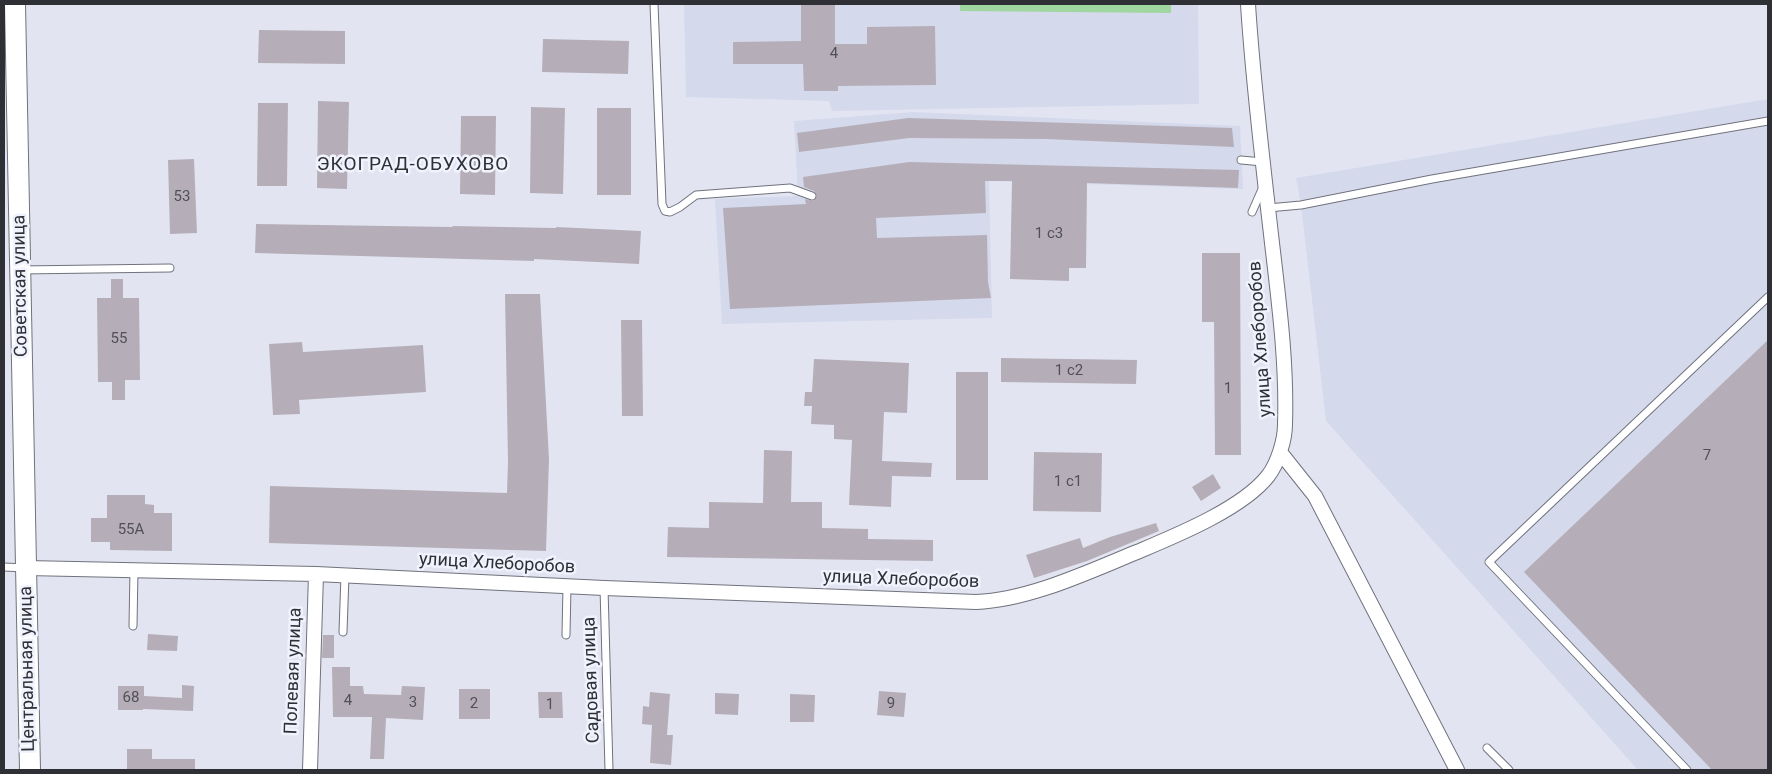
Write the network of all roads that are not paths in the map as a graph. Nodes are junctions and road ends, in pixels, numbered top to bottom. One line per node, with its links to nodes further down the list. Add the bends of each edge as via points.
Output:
1 (15, 4): 12 (main road, Советская улица)
2 (654, 4): 8 (lane, via 662,204 665,211 680,207 696,195 790,188)
3 (1248, 4): 6 (street, улица Хлеборобов)
4 (1768, 121): 9 (lane, via 1442,177 1301,205)
5 (1241, 160): 6 (lane)
6 (1263, 162): 7 (street, улица Хлеборобов)
7 (1265, 182): 9 (street, улица Хлеборобов); 10 (lane)
8 (812, 196)
9 (1268, 208): 14 (street, улица Хлеборобов, via 1282,329 1285,426)
10 (1252, 212)
11 (170, 268): 12 (lane)
12 (21, 270): 16 (main road, Советская улица)
13 (1768, 297): 31 (lane, via 1490,562)
14 (1280, 452): 21 (street, улица Хлеборобов, via 1269,475 1251,494 1215,516 1059,583 992,601); 29 (street, via 1315,496)
15 (4, 567): 16 (lane)
16 (26, 568): 17 (street, улица Хлеборобов); 26 (main road, Центральная улица)
17 (134, 570): 18 (street, улица Хлеборобов); 22 (lane)
18 (316, 574): 19 (street, улица Хлеборобов); 27 (street, Полевая улица)
19 (345, 575): 20 (street, улица Хлеборобов); 23 (lane)
20 (567, 586): 21 (street, улица Хлеборобов); 24 (lane)
21 (604, 588): 28 (lane, Садовая улица)
22 (133, 626)
23 (343, 632)
24 (566, 635)
25 (1487, 748): 30 (lane)
26 (30, 770)
27 (310, 770)
28 (609, 770)
29 (1457, 770)
30 (1509, 770)
31 (1687, 770)

